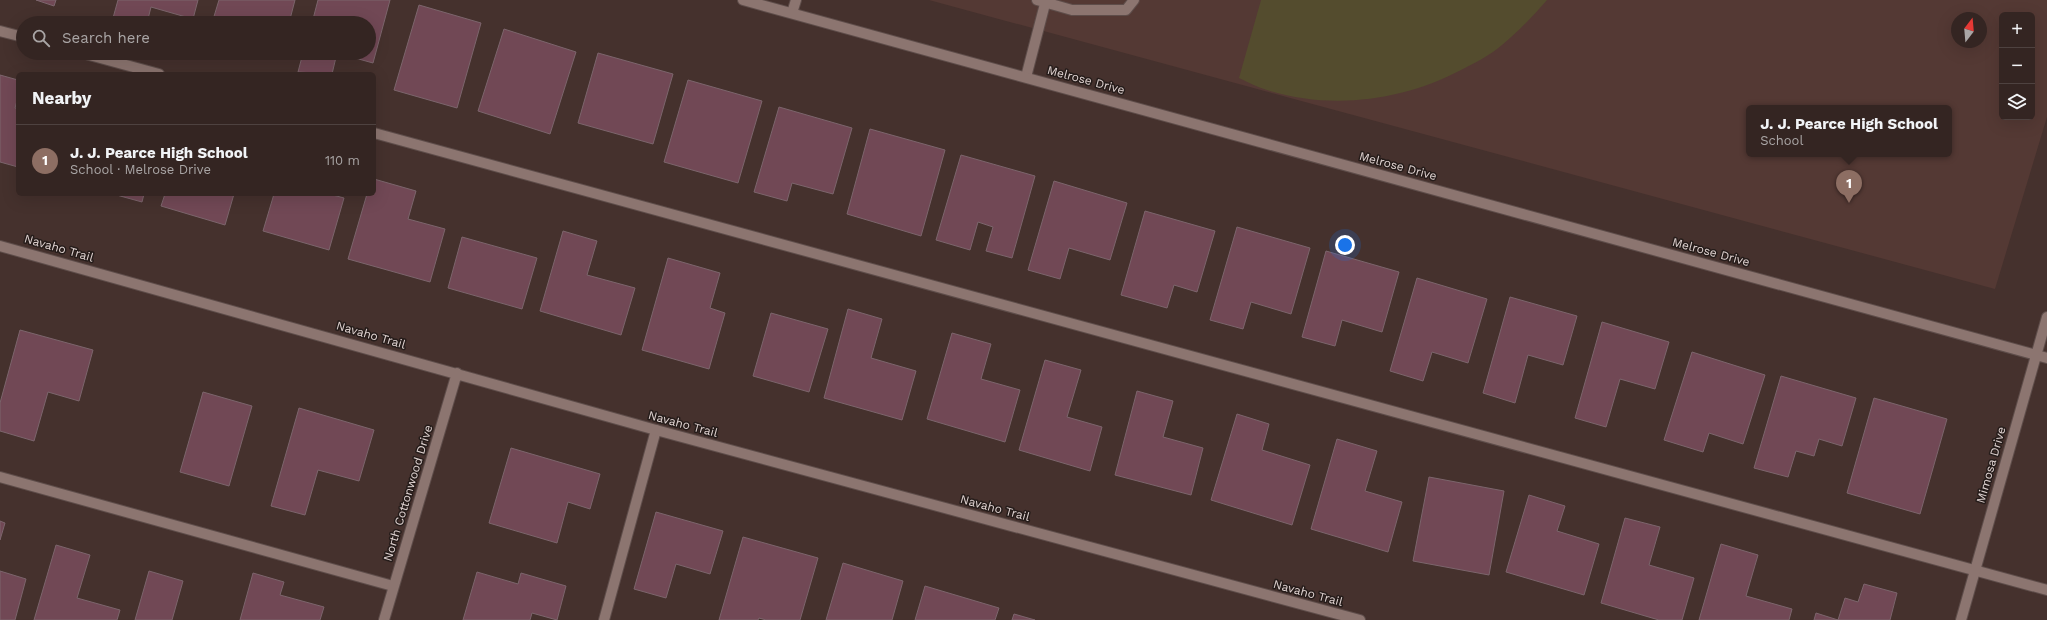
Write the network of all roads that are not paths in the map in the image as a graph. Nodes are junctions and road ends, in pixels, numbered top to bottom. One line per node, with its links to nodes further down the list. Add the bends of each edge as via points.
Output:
1 (743, 0): 5 (street, Melrose Drive)
2 (796, 0): 5 (street)
3 (1134, 0): 4 (street, via 1126,10 1072,10)
4 (1043, 1): 10 (street)
5 (792, 13): 10 (street, Melrose Drive)
6 (0, 31): 7 (street)
7 (16, 35)
8 (108, 60): 9 (street)
9 (152, 72)
10 (1026, 77): 14 (street, Melrose Drive)
11 (376, 134): 19 (street)
12 (0, 246): 16 (street, Navaho Trail)
13 (2047, 317): 14 (street, Mimosa Drive)
14 (2036, 354): 15 (street, Melrose Drive); 19 (street, Mimosa Drive)
15 (2047, 358)
16 (457, 373): 17 (street, Navaho Trail); 20 (street, North Cottonwood Drive)
17 (656, 430): 23 (street); 24 (street, Navaho Trail)
18 (0, 477): 20 (street)
19 (1975, 571): 21 (street); 25 (street, Mimosa Drive)
20 (394, 586): 22 (street, North Cottonwood Drive)
21 (2047, 590)
22 (384, 620)
23 (604, 620)
24 (1360, 620)
25 (1961, 620)

